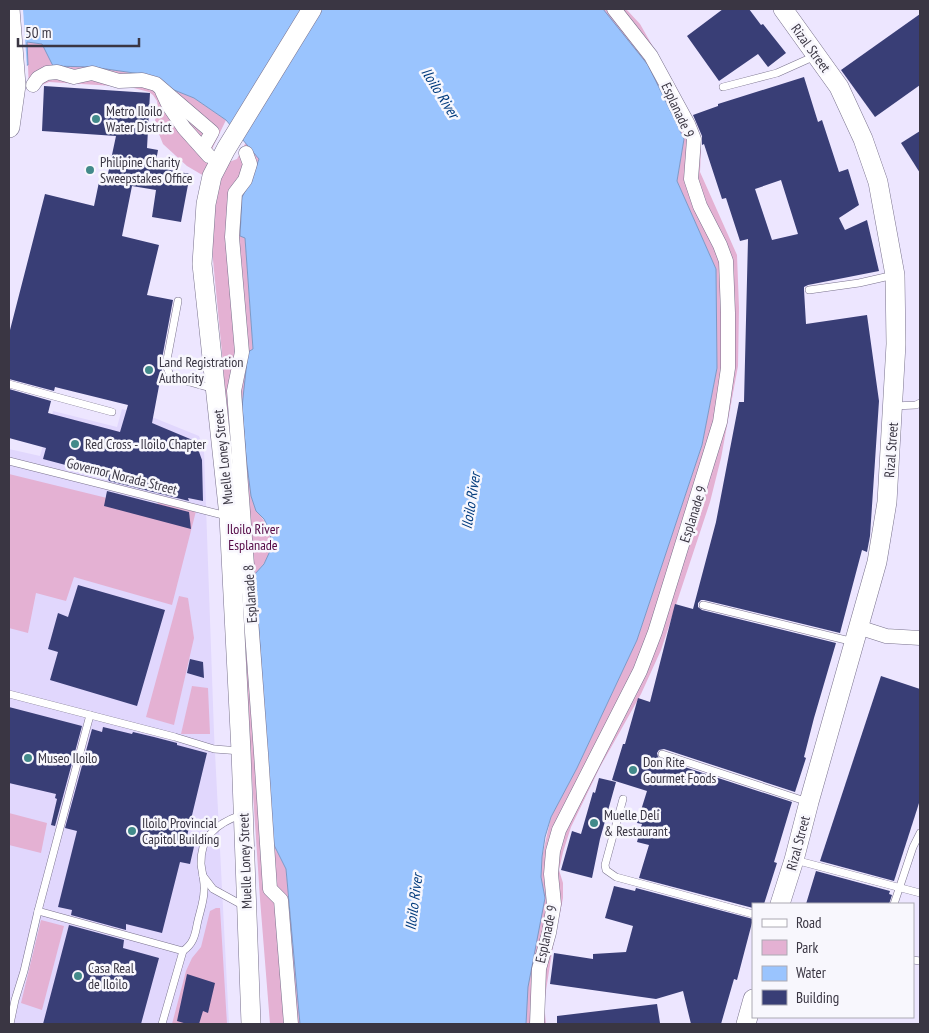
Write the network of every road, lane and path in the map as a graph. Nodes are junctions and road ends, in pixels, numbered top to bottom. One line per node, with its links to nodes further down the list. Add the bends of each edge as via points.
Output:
1 (9, 9): 6 (main road)
2 (312, 9): 15 (main road, Muelle Loney Street, via 212,176 202,264)
3 (614, 9): 47 (street, Esplanade 9, via 639,39 660,73 694,140 691,179 726,261 728,368 720,422 656,632 559,830 551,874 554,904 539,970)
4 (783, 9): 5 (main road, Rizal Street)
5 (816, 55): 7 (lane, via 777,73); 11 (main road, Rizal Street, via 839,87 863,139 878,182)
6 (24, 85): 8 (street, via 47,73 57,72 74,77 92,73 119,81 149,81); 9 (main road)
7 (723, 87)
8 (161, 88): 8 (street, via 184,128 206,152 212,132)
9 (9, 127)
10 (248, 158): 46 (street, Esplanade 8, via 245,180 235,193 234,202 232,237 242,352 234,391 270,889 281,900)
11 (895, 275): 12 (lane); 17 (main road, Rizal Street)
12 (809, 290)
13 (178, 301): 15 (lane, via 166,365 170,375)
14 (9, 384): 18 (lane)
15 (216, 390): 20 (main road, Muelle Loney Street)
16 (920, 403): 17 (lane)
17 (894, 406): 22 (main road, Rizal Street, via 886,510 877,562)
18 (112, 412)
19 (9, 461): 20 (lane, Governor Norada Street, via 126,486)
20 (230, 516): 26 (main road, Muelle Loney Street)
21 (703, 605): 22 (lane)
22 (856, 635): 23 (street); 29 (main road, Rizal Street)
23 (920, 638)
24 (9, 694): 25 (lane)
25 (90, 714): 26 (lane, via 214,749); 39 (lane)
26 (241, 751): 30 (main road, Muelle Loney Street)
27 (662, 754): 29 (lane)
28 (623, 799): 40 (lane, via 606,870 616,877)
29 (809, 802): 32 (main road, Rizal Street)
30 (243, 814): 33 (lane, via 225,820 208,836 201,857); 38 (main road, Muelle Loney Street)
31 (920, 833): 34 (lane)
32 (794, 860): 34 (lane); 36 (main road, Rizal Street)
33 (202, 873): 38 (lane, via 213,889); 41 (lane, via 204,892 194,939)
34 (899, 888): 35 (lane); 37 (lane)
35 (920, 893)
36 (780, 903)
37 (894, 903)
38 (247, 908): 45 (main road, Muelle Loney Street)
39 (38, 911): 41 (lane); 43 (lane)
40 (752, 914)
41 (183, 951): 44 (lane)
42 (752, 1003): 48 (main road)
43 (10, 1024)
44 (162, 1024)
45 (251, 1024)
46 (291, 1024)
47 (536, 1024)
48 (746, 1024)

